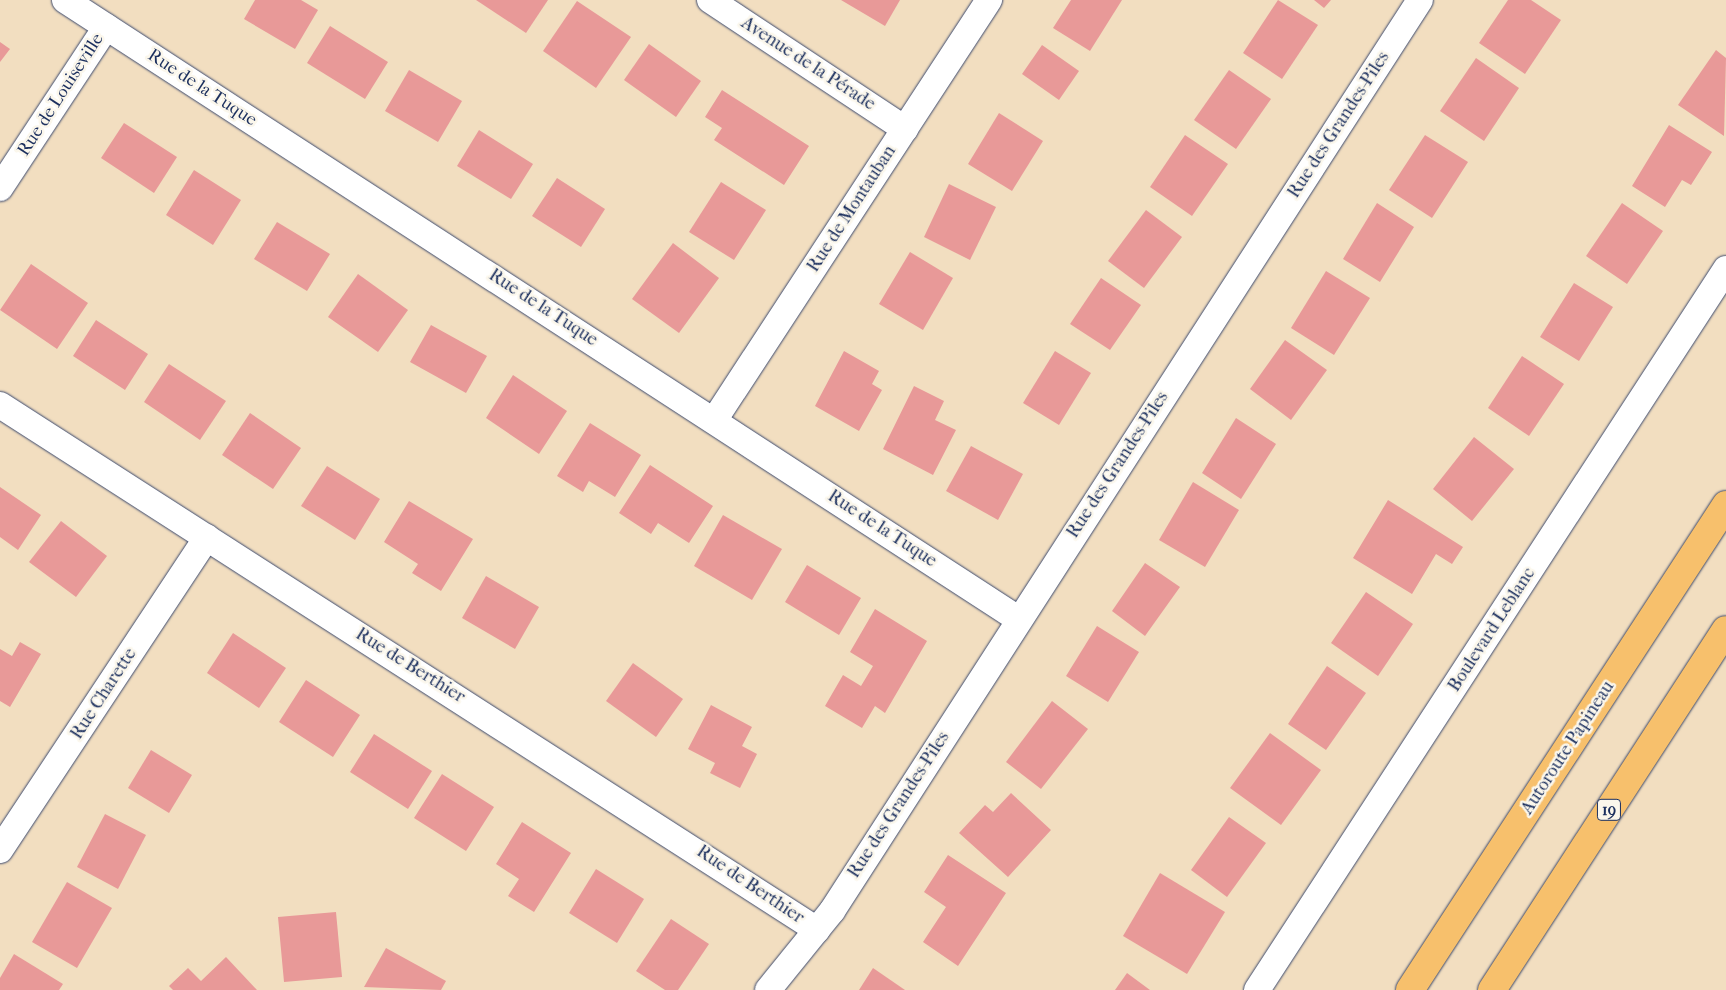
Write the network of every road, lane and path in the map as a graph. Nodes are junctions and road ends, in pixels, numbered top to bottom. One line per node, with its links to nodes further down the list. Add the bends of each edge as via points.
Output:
1 (65, 0): 5 (street, Rue de la Tuque)
2 (710, 0): 6 (street, Avenue de la Pérade)
3 (990, 0): 6 (street, Rue de Montauban)
4 (1420, 0): 13 (street, Rue des Grandes-Piles)
5 (106, 27): 7 (street, Rue de Louiseville); 10 (street, Rue de la Tuque)
6 (905, 129): 10 (street, Rue de Montauban)
7 (0, 188)
8 (1726, 269): 18 (street, Boulevard Leblanc)
9 (0, 405): 12 (street, Rue de Berthier)
10 (715, 419): 13 (street, Rue de la Tuque)
11 (1726, 505): 19 (highway, Autoroute Papineau)
12 (207, 537): 15 (street, Rue Charette); 16 (street, Rue de Berthier)
13 (1018, 619): 16 (street, Rue des Grandes-Piles)
14 (1726, 630): 20 (highway, 19)
15 (0, 850)
16 (817, 930): 17 (street, Rue des Grandes-Piles)
17 (768, 990)
18 (1258, 990)
19 (1410, 990)
20 (1492, 990)

